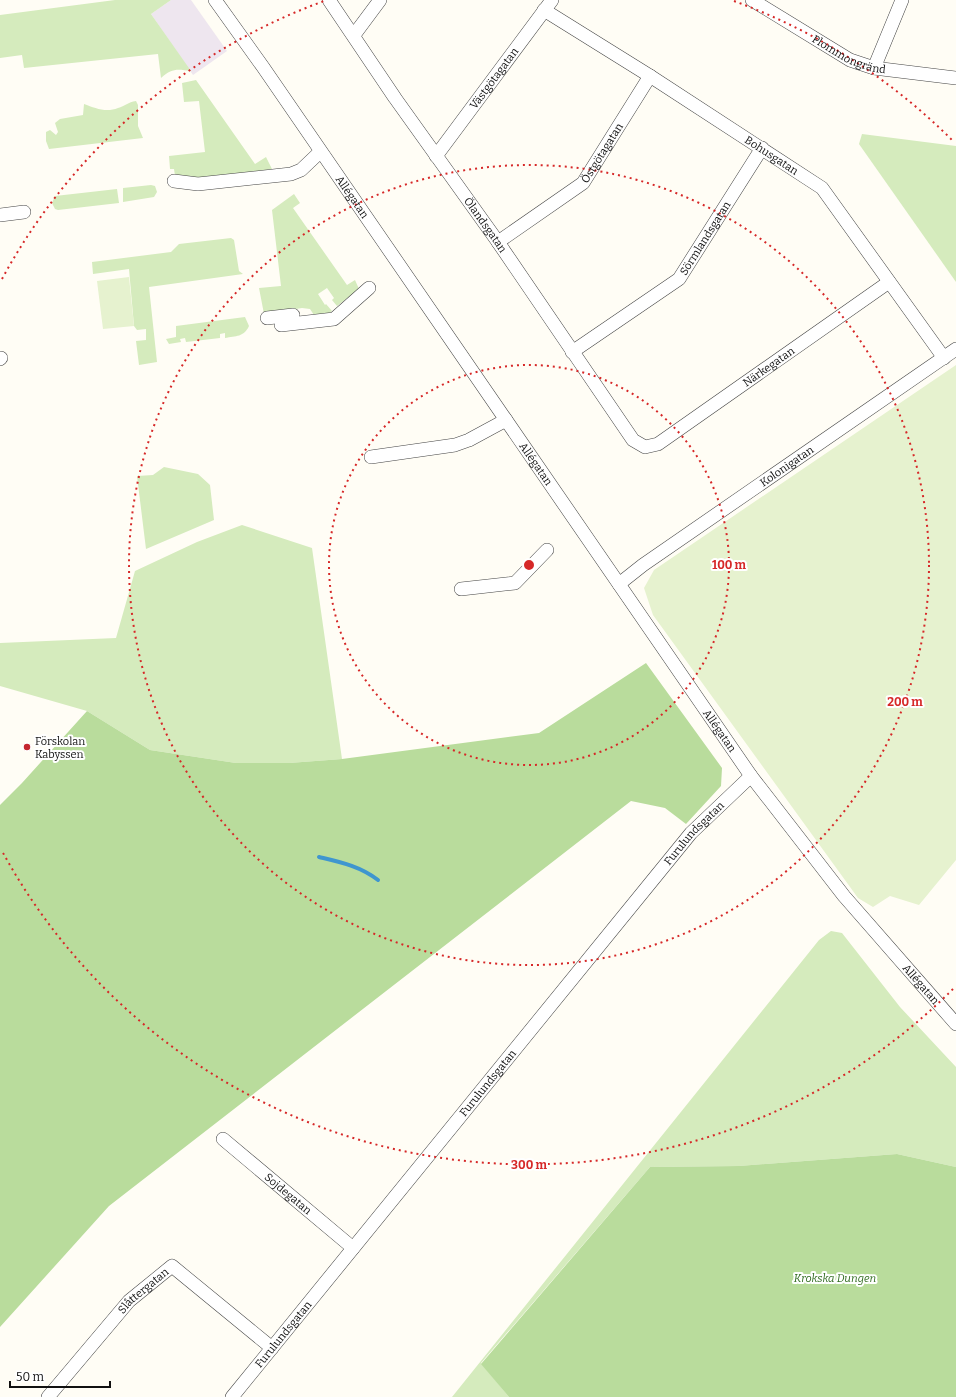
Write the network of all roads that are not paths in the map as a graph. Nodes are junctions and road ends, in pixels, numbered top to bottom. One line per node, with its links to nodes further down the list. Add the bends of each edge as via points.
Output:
1 (215, 0): 12 (street, Allégatan)
2 (329, 0): 7 (street, Ölandsgatan)
3 (380, 0): 7 (street)
4 (752, 0): 8 (street, Plommongränd, via 850,60)
5 (902, 0): 8 (street)
6 (548, 5): 9 (street, Bohusgatan); 13 (street, Västgötagatan)
7 (354, 35): 13 (street, Ölandsgatan, via 394,98)
8 (874, 68): 10 (street, Plommongränd)
9 (650, 76): 11 (street, Bohusgatan); 17 (street, Östgötagatan, via 583,183)
10 (956, 78)
11 (762, 148): 18 (street, Bohusgatan, via 822,188); 24 (street, Sörmlandsgatan, via 679,279)
12 (320, 152): 14 (street, via 301,170 291,174 198,184); 26 (street, Allégatan)
13 (436, 156): 17 (street, Ölandsgatan)
14 (174, 181)
15 (24, 212): 16 (street)
16 (0, 215)
17 (498, 242): 24 (street, Ölandsgatan)
18 (889, 282): 25 (street, Bohusgatan); 27 (street, Närkegatan, via 658,444)
19 (370, 288): 21 (street, via 334,319)
20 (267, 318): 21 (street, via 303,314)
21 (311, 321): 22 (street)
22 (281, 324)
23 (956, 349): 25 (street, Kolonigatan)
24 (572, 352): 27 (street, Ölandsgatan, via 633,440)
25 (944, 358): 30 (street, Kolonigatan, via 642,565)
26 (506, 420): 28 (street, via 455,445 405,453); 30 (street, Allégatan)
27 (645, 447)
28 (368, 453)
29 (547, 550): 31 (street, via 515,583)
30 (619, 584): 32 (street, Allégatan)
31 (458, 586)
32 (751, 776): 33 (street, Allégatan, via 853,907); 35 (street, Furulundsgatan, via 691,833)
33 (956, 1024)
34 (223, 1139): 35 (street, Sojdegatan)
35 (354, 1248): 36 (street, Furulundsgatan)
36 (272, 1348): 37 (street, Slåttergatan, via 172,1266 129,1301); 38 (street, Furulundsgatan)
37 (48, 1397)
38 (232, 1397)

